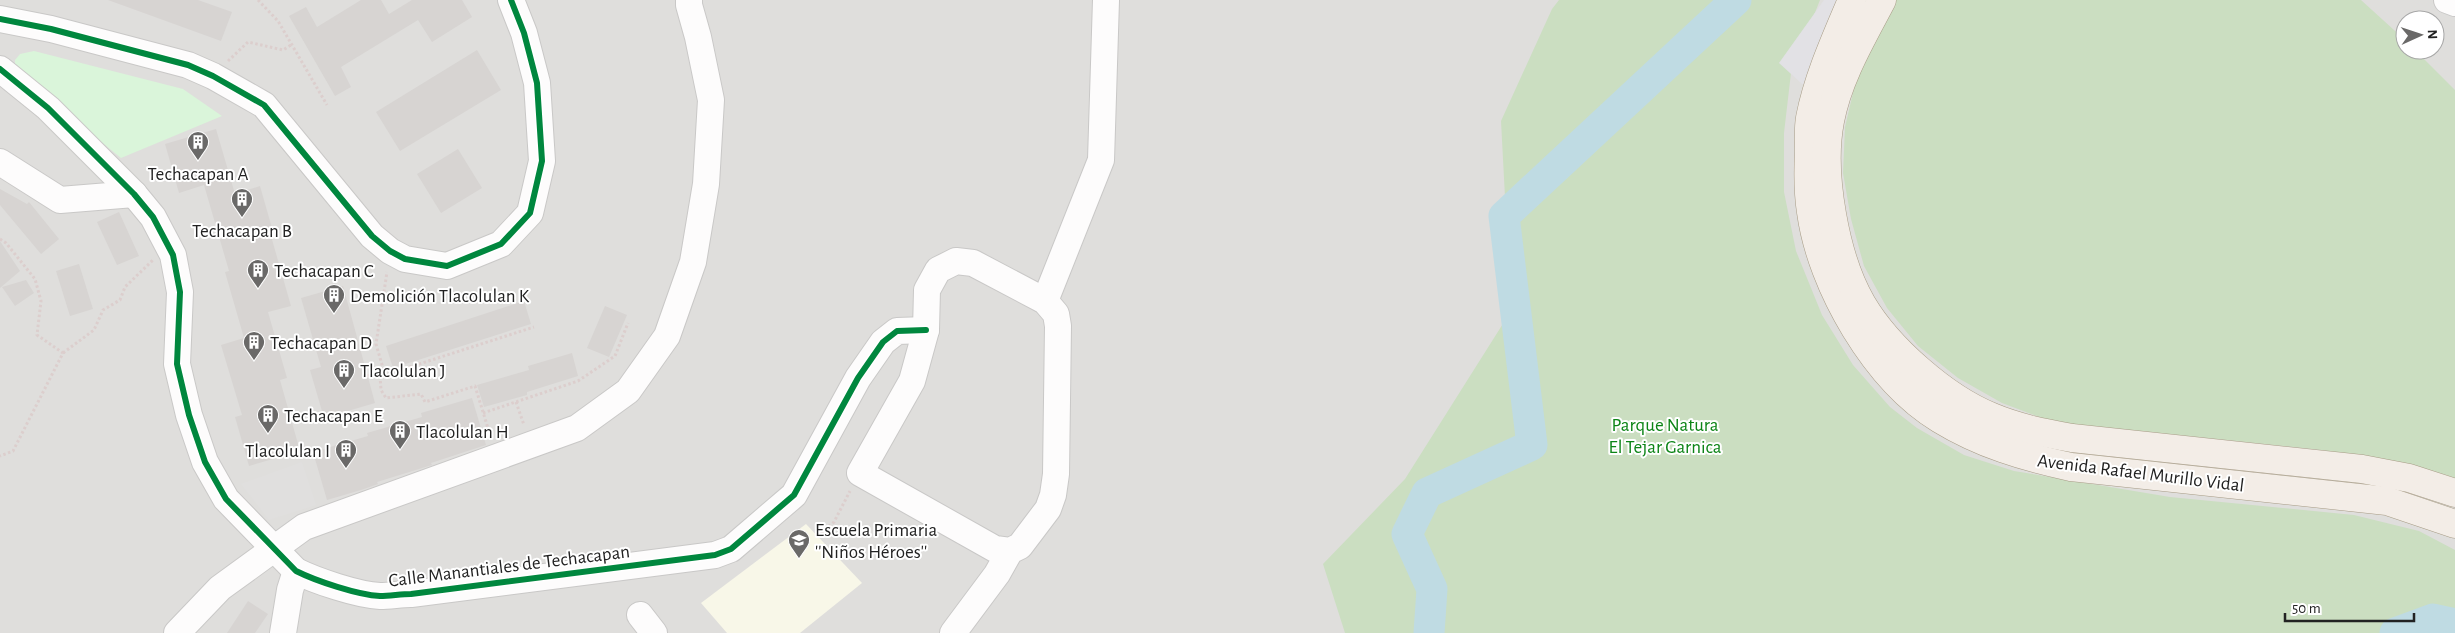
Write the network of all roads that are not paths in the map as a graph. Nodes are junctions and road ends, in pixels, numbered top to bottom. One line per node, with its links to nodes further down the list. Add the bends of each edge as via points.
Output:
1 (511, 0): 8 (street, via 524,33 537,83 542,161 530,213 501,244 447,266 405,259 390,252 372,236 264,105 213,76 188,65)
2 (689, 0): 16 (street, via 711,100 706,184 693,262 667,336 628,391 576,428 304,527)
3 (1106, 0): 12 (street, via 1101,160)
4 (1852, 0): 15 (main road, Avenida Rafael Murillo Vidal, via 1824,68 1810,119 1811,213 1825,265 1845,312 1870,352 1905,390 1939,418 1984,442 2027,458 2071,466 2387,500)
5 (1882, 0): 14 (main road, Avenida Rafael Murillo Vidal, via 1843,79 1830,121 1827,164 1831,210 1844,261 1862,304 1888,339 1918,368 1952,394 1991,417 2033,431 2362,470 2409,478)
6 (2447, 0): 7 (street)
7 (2455, 3)
8 (0, 19)
9 (0, 69): 11 (street, Calle Manantiales de Techacapan, via 48,108)
10 (0, 162): 11 (street, via 60,200)
11 (134, 194): 16 (street, Calle Manantiales de Techacapan, via 153,217 173,255 180,292 177,364 202,454 226,499)
12 (1044, 301): 13 (street, via 973,263 956,261 938,270 927,290); 17 (street, via 1056,314 1058,326 1056,474 1048,509 1020,546)
13 (926, 330): 17 (street, via 912,381 860,473 995,549); 18 (street, Calle Manantiales de Techacapan, via 897,331 884,342 858,378 794,495 731,549 715,555 379,596)
14 (2455, 493)
15 (2455, 524)
16 (273, 549): 18 (street, Calle Manantiales de Techacapan); 19 (street, via 220,588)
17 (1010, 552): 22 (street)
18 (303, 574): 20 (street, via 290,590); 21 (street)
19 (177, 633)
20 (283, 633)
21 (296, 633)
22 (953, 633)

